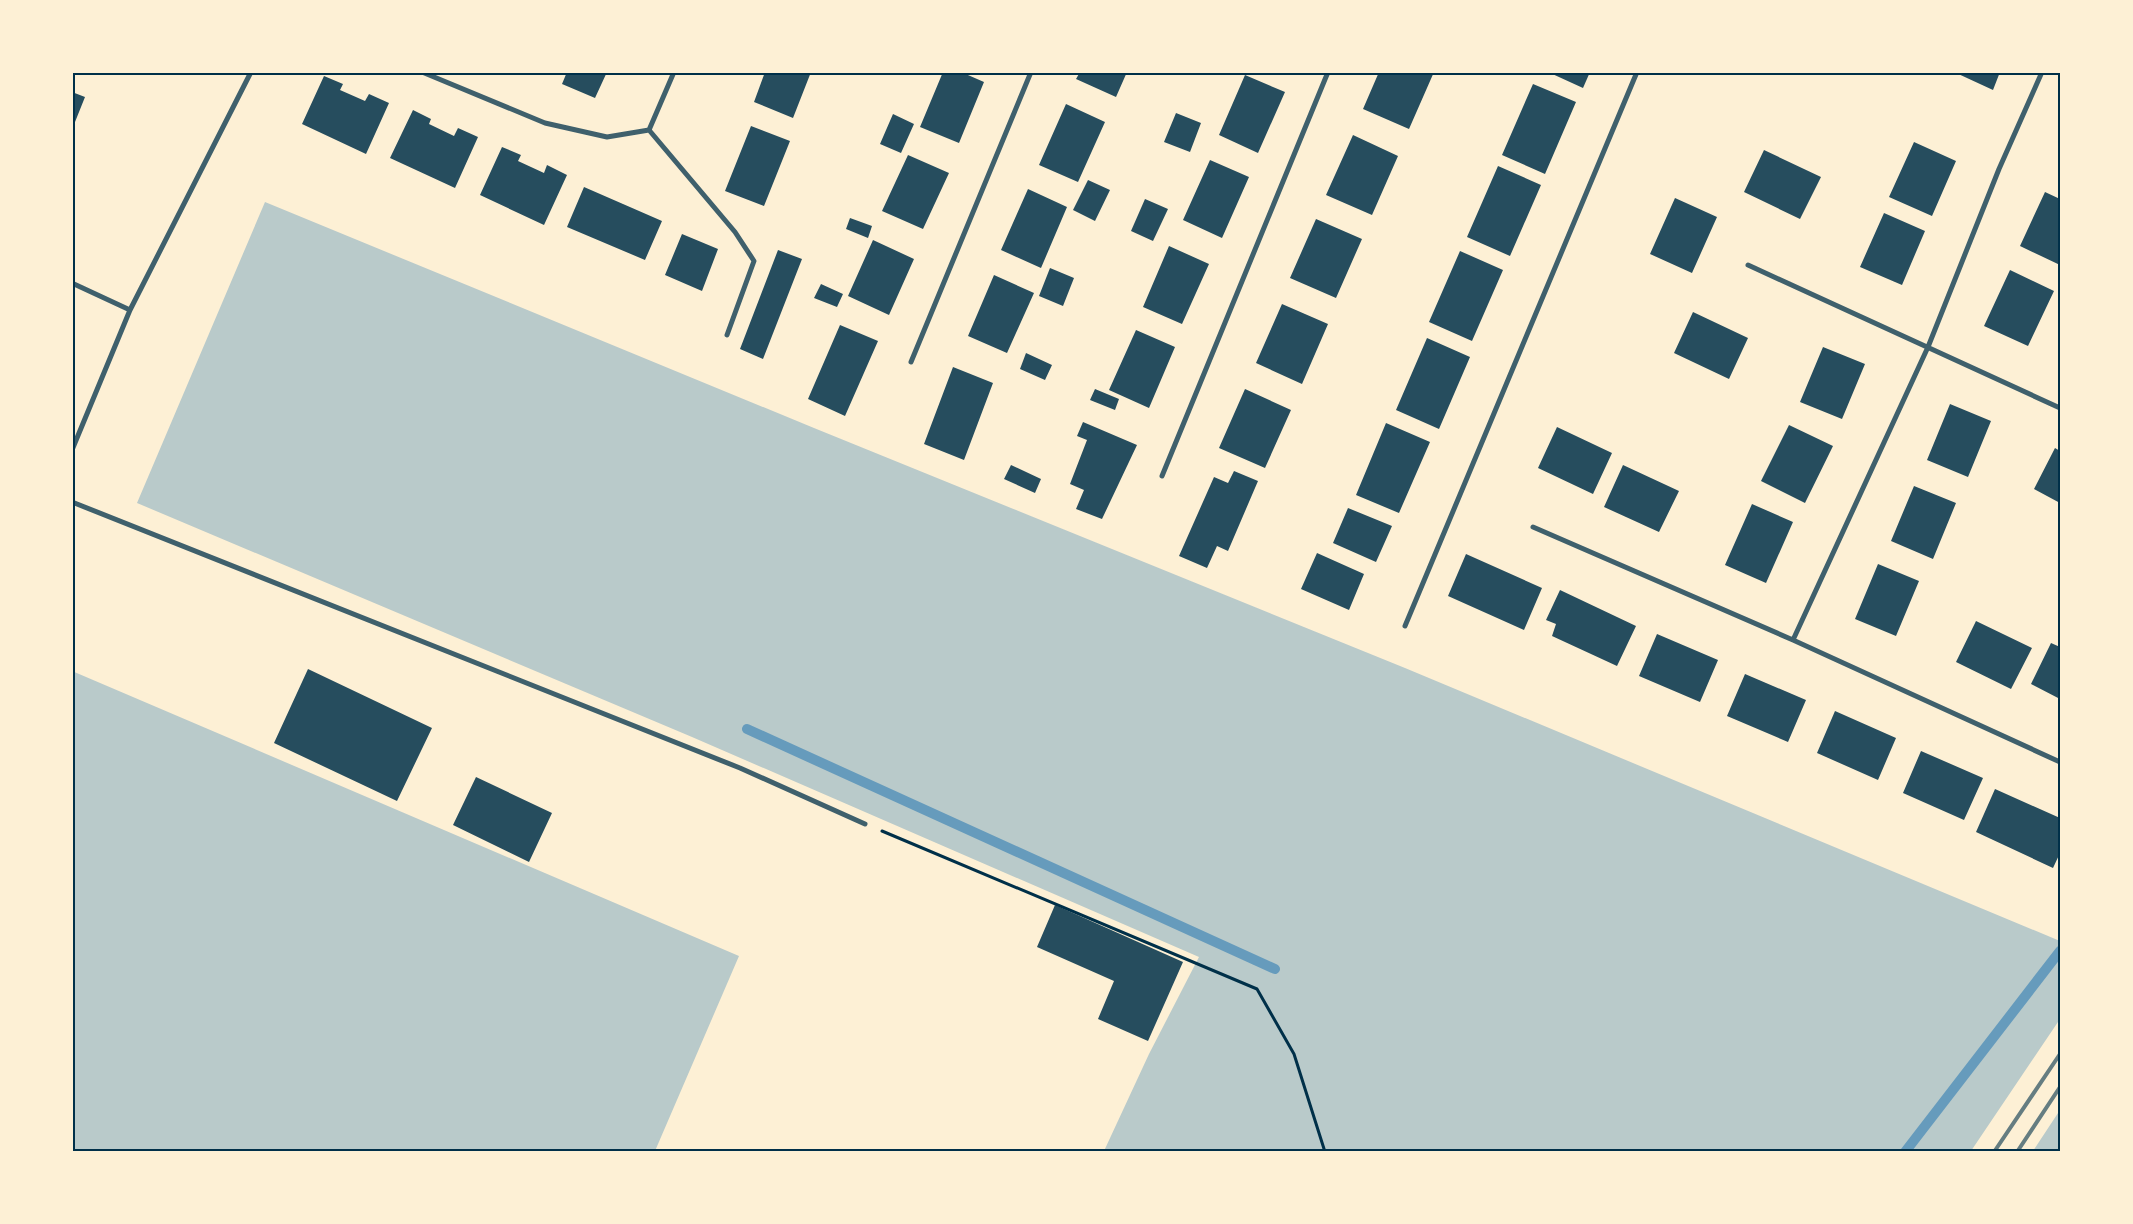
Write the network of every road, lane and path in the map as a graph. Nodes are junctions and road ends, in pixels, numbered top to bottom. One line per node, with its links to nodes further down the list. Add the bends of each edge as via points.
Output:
1 (251, 72): 11 (street)
2 (422, 72): 8 (street, via 545,123 607,137)
3 (674, 72): 8 (street)
4 (1031, 72): 14 (street)
5 (1328, 72): 17 (street)
6 (1637, 72): 20 (street)
7 (2042, 72): 13 (street, via 1999,169)
8 (649, 130): 12 (street, via 735,232 754,262)
9 (1748, 265): 13 (street)
10 (74, 284): 11 (street)
11 (130, 310): 16 (street)
12 (727, 335)
13 (1928, 347): 15 (street); 21 (street)
14 (911, 362)
15 (2060, 408)
16 (72, 450)
17 (1162, 476)
18 (72, 502): 23 (street, via 740,768)
19 (1533, 526): 21 (street)
20 (1404, 626)
21 (1793, 640): 22 (street)
22 (2060, 762)
23 (865, 824): 24 (path, via 1257,989 1294,1054)
24 (1325, 1152)

